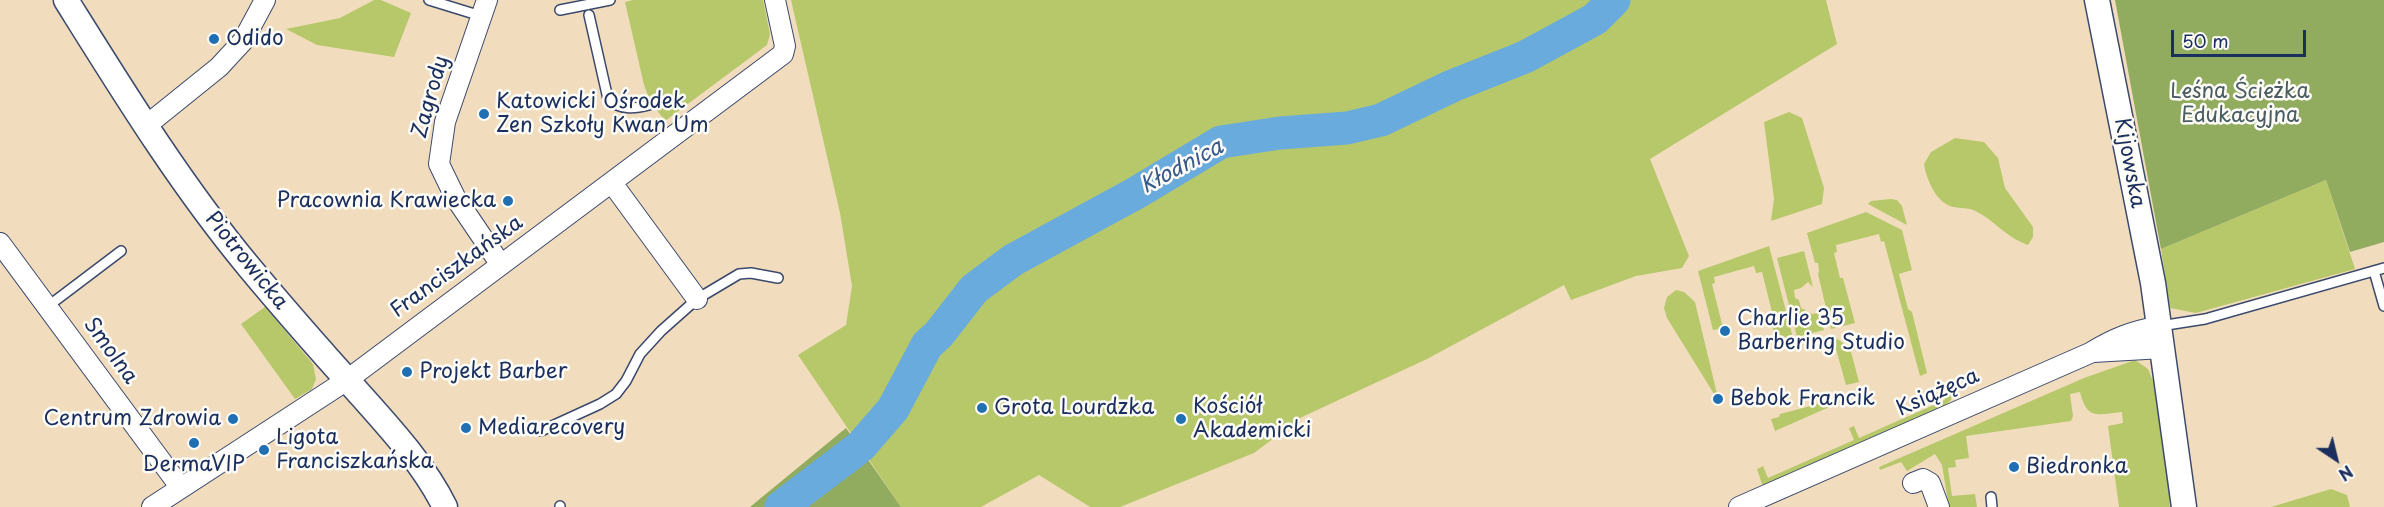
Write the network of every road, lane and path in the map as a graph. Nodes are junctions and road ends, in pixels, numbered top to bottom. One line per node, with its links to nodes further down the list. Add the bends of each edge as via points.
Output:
1 (66, 0): 11 (street, Piotrowicka)
2 (265, 0): 11 (street, via 243,41 219,67)
3 (429, 0): 7 (lane)
4 (610, 0): 8 (lane)
5 (776, 0): 12 (street, Franciszkańska, via 784,50)
6 (2097, 0): 21 (street, Kijowska)
7 (484, 8): 15 (street, Zagrody, via 445,122 439,164 455,197)
8 (560, 10)
9 (589, 15): 10 (lane, via 608,99 624,108)
10 (649, 105)
11 (147, 125): 22 (street, Piotrowicka, via 225,237)
12 (612, 183): 15 (street, Franciszkańska); 18 (street)
13 (0, 243): 20 (street, Smolna)
14 (121, 251): 20 (lane)
15 (501, 265): 22 (street, Franciszkańska)
16 (2379, 269): 19 (lane); 21 (lane, via 2205,319)
17 (778, 278): 18 (lane, via 740,274)
18 (697, 299): 23 (lane, via 640,354 616,394)
19 (2384, 306)
20 (47, 307): 25 (street, Smolna)
21 (2161, 337): 29 (street, Książęca, via 2132,331); 32 (street, Kijowska)
22 (347, 380): 25 (street, Franciszkańska); 28 (street, Piotrowicka, via 408,450)
23 (540, 431)
24 (1913, 483): 30 (street, via 1923,479 1930,483)
25 (181, 488): 27 (street, Franciszkańska)
26 (1991, 496): 31 (lane)
27 (152, 507)
28 (445, 507)
29 (1739, 507)
30 (1939, 507)
31 (1992, 507)
32 (2184, 507)

